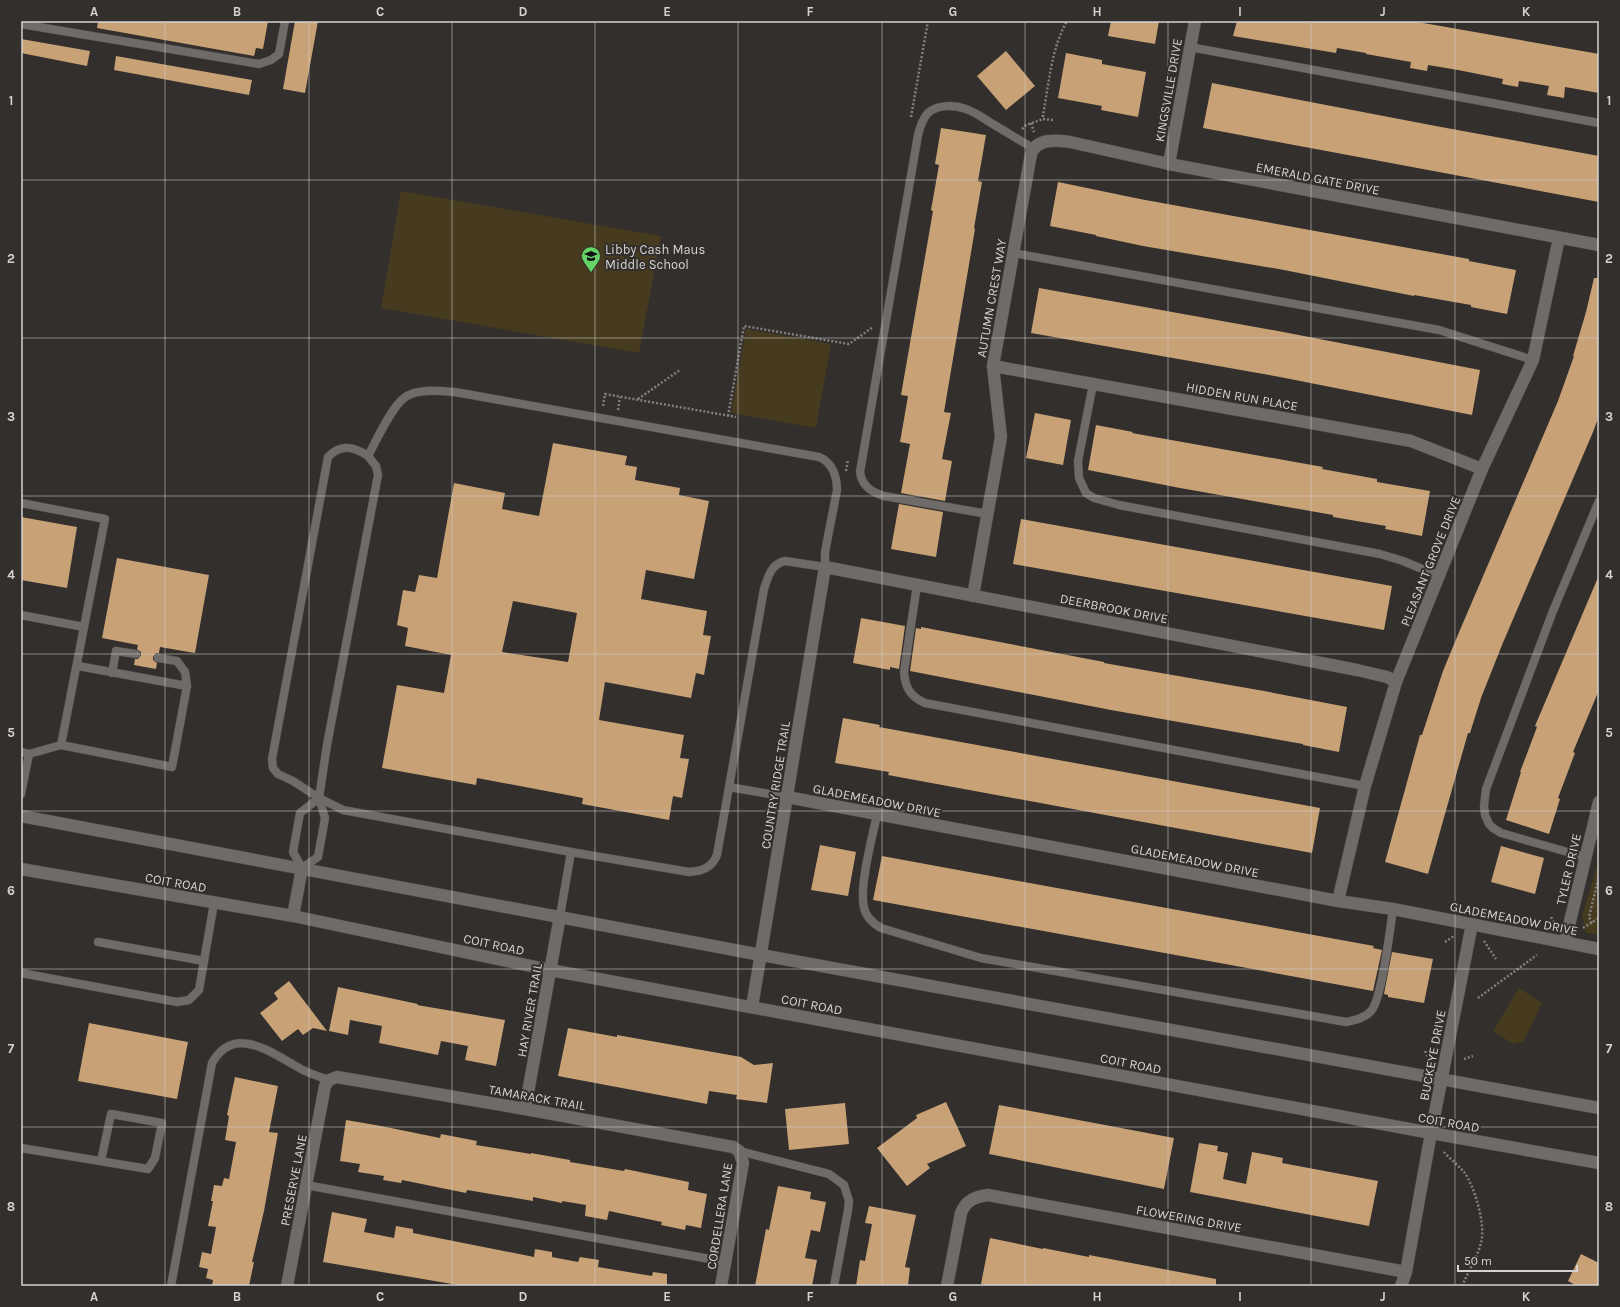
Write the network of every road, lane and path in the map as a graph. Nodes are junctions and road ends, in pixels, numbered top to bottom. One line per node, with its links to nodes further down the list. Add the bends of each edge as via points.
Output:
1 (285, 21): 5 (lane, via 279,54 259,64)
2 (928, 21): 9 (path)
3 (1067, 21): 7 (path, via 1054,54)
4 (1195, 21): 6 (street, KINGSVILLE DRIVE)
5 (21, 24)
6 (1190, 47): 10 (lane); 13 (street, KINGSVILLE DRIVE)
7 (1043, 119): 8 (path); 11 (path, via 1026,125)
8 (1053, 120)
9 (910, 123)
10 (1599, 123)
11 (1016, 138): 12 (lane); 32 (lane, via 967,109 946,106 929,112 923,119 918,135 860,472 861,478 872,492 884,496)
12 (1033, 148): 13 (street, EMERALD GATE DRIVE, via 1054,139); 16 (street, AUTUMN CREST WAY)
13 (1169, 164): 14 (street, EMERALD GATE DRIVE)
14 (1559, 238): 15 (street, EMERALD GATE DRIVE); 18 (street, PLEASANT GROVE DRIVE)
15 (1599, 245)
16 (1013, 253): 18 (lane, via 1439,330); 19 (street, AUTUMN CREST WAY)
17 (874, 320): 26 (path, via 873,328 849,344 744,326)
18 (1533, 360): 29 (street, PLEASANT GROVE DRIVE)
19 (993, 366): 21 (street, HIDDEN RUN PLACE); 32 (street, AUTUMN CREST WAY, via 1002,437)
20 (680, 370): 24 (path)
21 (1093, 384): 29 (street, HIDDEN RUN PLACE, via 1411,441); 34 (lane, via 1077,469 1080,484 1094,498 1119,505 1380,554)
22 (605, 394): 23 (path)
23 (620, 397): 24 (path); 25 (path)
24 (637, 400): 26 (path)
25 (618, 411)
26 (728, 416): 27 (path)
27 (736, 417)
28 (368, 456): 33 (lane, via 390,416 404,398 428,391 455,392 821,458 833,469 837,482 825,552); 52 (lane, via 376,466 378,475); 52 (lane, via 349,447 336,449 328,457 272,759 273,768 278,774)
29 (1482, 469): 34 (street, PLEASANT GROVE DRIVE)
30 (1599, 501): 57 (lane, via 1553,611 1497,759 1486,789 1484,806 1489,824 1501,833)
31 (21, 503): 38 (lane, via 105,519)
32 (988, 514): 36 (street, AUTUMN CREST WAY)
33 (825, 567): 35 (street, DEERBROOK DRIVE); 49 (lane, via 780,562 775,565 768,578); 51 (street, COUNTRY RIDGE TRAIL)
34 (1439, 576): 43 (street, PLEASANT GROVE DRIVE)
35 (917, 585): 36 (street, DEERBROOK DRIVE); 48 (lane, via 904,679 908,691 918,700 933,705)
36 (973, 596): 43 (street, DEERBROOK DRIVE, via 1357,670 1387,677)
37 (21, 615): 38 (lane)
38 (84, 627): 41 (lane)
39 (136, 654): 42 (lane, via 116,651)
40 (158, 658): 44 (lane, via 177,661 185,672)
41 (78, 666): 42 (lane); 45 (lane)
42 (112, 673): 44 (lane)
43 (1396, 682): 48 (street, PLEASANT GROVE DRIVE)
44 (187, 686): 45 (lane, via 172,767)
45 (61, 745): 47 (lane)
46 (21, 752): 47 (lane)
47 (30, 754): 50 (lane)
48 (1365, 786): 61 (street, PLEASANT GROVE DRIVE)
49 (729, 787): 51 (lane); 56 (lane, via 717,855 705,869 689,872 673,870)
50 (21, 794)
51 (787, 797): 54 (street, GLADEMEADOW DRIVE); 78 (street, COUNTRY RIDGE TRAIL)
52 (319, 798): 56 (lane, via 343,810); 58 (lane, via 325,818 318,857); 58 (lane, via 300,813 293,852)
53 (1599, 802): 57 (street, TYLER DRIVE)
54 (877, 814): 61 (street, GLADEMEADOW DRIVE); 63 (lane, via 863,884 864,909 872,923 981,958 1346,1022 1365,1016 1375,1005)
55 (21, 816): 58 (street)
56 (571, 852): 65 (lane)
57 (1585, 857): 76 (street, TYLER DRIVE)
58 (302, 868): 64 (street); 65 (street)
59 (21, 869): 62 (street, COIT ROAD)
60 (1599, 876): 68 (path, via 1589,917)
61 (1338, 901): 63 (street, GLADEMEADOW DRIVE)
62 (214, 903): 64 (street, COIT ROAD); 81 (lane)
63 (1393, 909): 69 (street, GLADEMEADOW DRIVE)
64 (293, 916): 82 (street, COIT ROAD)
65 (560, 916): 78 (street); 82 (street, HAY RIVER TRAIL)
66 (1551, 917): 70 (path)
67 (1599, 918): 68 (path)
68 (1592, 923): 71 (path)
69 (1472, 924): 76 (street, GLADEMEADOW DRIVE); 90 (street, BUCKEYE DRIVE)
70 (1556, 925)
71 (1581, 929)
72 (1454, 936): 75 (path)
73 (1484, 941): 80 (path)
74 (98, 942): 81 (lane)
75 (1445, 942)
76 (1565, 942): 77 (street, GLADEMEADOW DRIVE)
77 (1599, 949)
78 (761, 955): 85 (street, COUNTRY RIDGE TRAIL); 90 (street)
79 (1537, 955): 84 (path)
80 (1496, 959)
81 (204, 961): 83 (lane, via 199,990 189,1000 177,1002)
82 (550, 970): 85 (street, COIT ROAD); 93 (street, HAY RIVER TRAIL)
83 (21, 973)
84 (1478, 998)
85 (752, 1007): 94 (street, COIT ROAD)
86 (1425, 1051): 88 (path)
87 (1473, 1056): 89 (path)
88 (1429, 1059)
89 (1464, 1059)
90 (1442, 1079): 92 (street); 94 (street, BUCKEYE DRIVE)
91 (329, 1080): 93 (street, TAMARACK TRAIL, via 341,1077); 100 (street, PRESERVE LANE, via 325,1086); 103 (lane, via 304,1071 254,1045 235,1044 218,1053 212,1063)
92 (1599, 1108)
93 (525, 1109): 96 (street, TAMARACK TRAIL, via 726,1145)
94 (1431, 1133): 99 (street, COIT ROAD); 102 (street, BUCKEYE DRIVE)
95 (21, 1148): 98 (lane)
96 (739, 1151): 101 (street, CORDELLERA LANE, via 743,1163); 106 (lane, via 829,1174 844,1185 849,1201)
97 (1444, 1152): 109 (path, via 1464,1172 1475,1194 1480,1215 1481,1243)
98 (101, 1161): 98 (lane, via 148,1169 155,1158 162,1123 111,1114)
99 (1599, 1163)
100 (306, 1185): 101 (lane); 104 (street, PRESERVE LANE)
101 (726, 1262): 105 (street, CORDELLERA LANE)
102 (1406, 1272): 107 (street, FLOWERING DRIVE, via 988,1195 968,1202 961,1213); 108 (street, BUCKEYE DRIVE)
103 (171, 1286)
104 (287, 1286)
105 (721, 1286)
106 (834, 1286)
107 (947, 1286)
108 (1401, 1286)
109 (1462, 1286)

